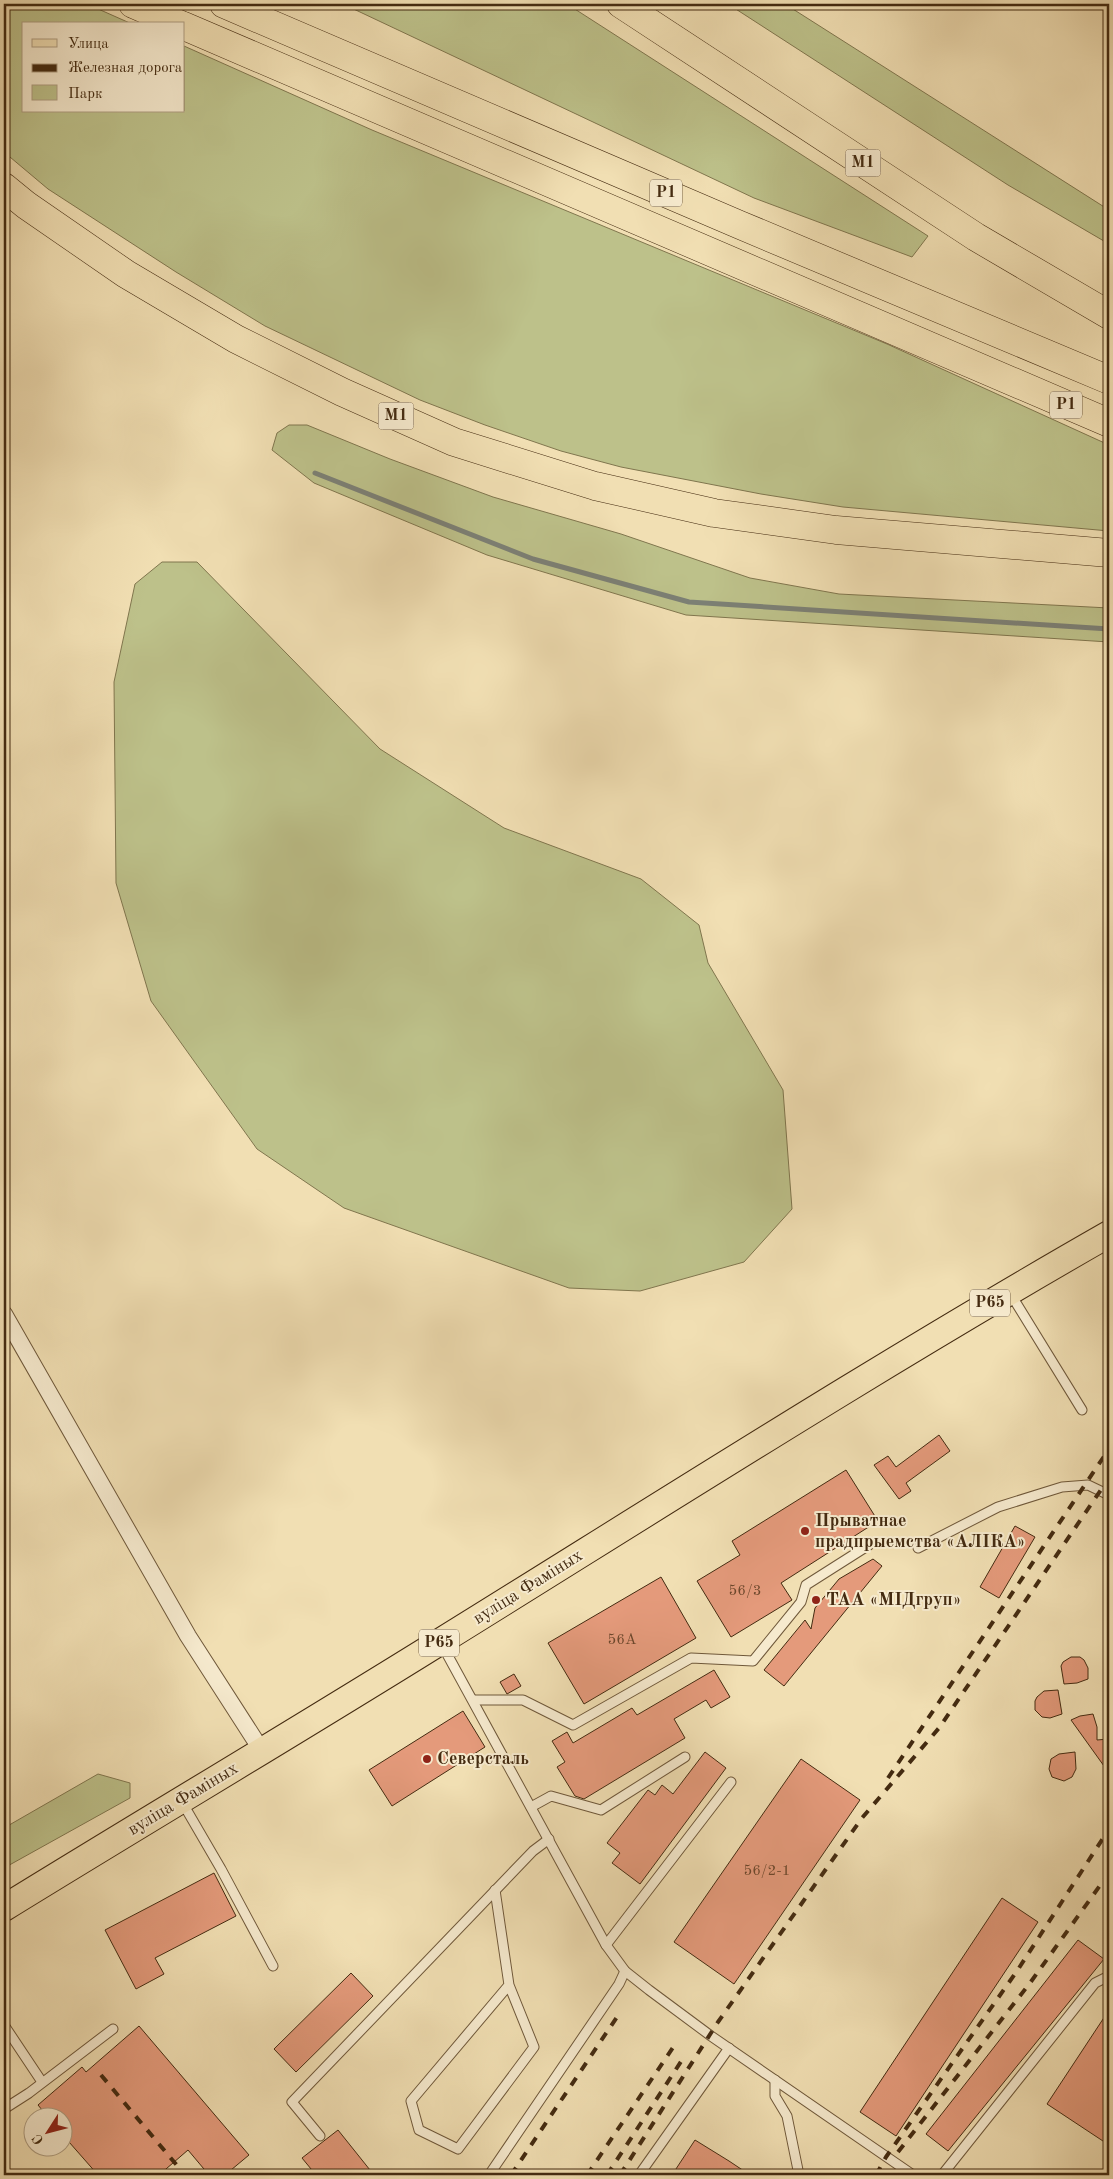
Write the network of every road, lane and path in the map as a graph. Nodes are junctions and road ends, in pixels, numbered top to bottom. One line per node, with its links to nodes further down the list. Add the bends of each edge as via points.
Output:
1 (133, 4): 4 (highway)
2 (224, 4): 8 (highway, Р1)
3 (621, 4): 7 (highway, М1, via 976,237)
4 (174, 22)
5 (185, 26): 9 (highway, Р1)
6 (4, 187): 10 (highway, М1, via 126,274 236,339 342,392 454,442 595,486 714,513 836,530)
7 (1109, 316)
8 (1109, 380)
9 (1109, 424)
10 (1109, 552)
11 (1109, 1234): 12 (main road, Р65)
12 (1009, 1292): 14 (lane); 18 (main road, вуліца Фаміных / Р65)
13 (4, 1314): 20 (street, via 188,1636)
14 (1082, 1410)
15 (1109, 1495): 17 (lane, via 1088,1485 1062,1487 998,1507)
16 (869, 1545): 19 (lane, via 806,1586 801,1602 753,1661 691,1658 572,1725 523,1700)
17 (918, 1548)
18 (440, 1642): 19 (lane); 20 (main road, вуліца Фаміных / Р65)
19 (473, 1700): 24 (lane)
20 (262, 1751): 23 (main road, вуліца Фаміных / Р65)
21 (685, 1757): 24 (lane, via 601,1810 551,1796)
22 (730, 1782): 28 (lane)
23 (181, 1800): 27 (main road, вуліца Фаміных / Р65); 29 (lane)
24 (531, 1807): 25 (lane)
25 (549, 1839): 26 (lane, via 533,1850); 28 (lane)
26 (495, 1890): 32 (lane); 39 (lane, via 292,2102)
27 (4, 1908)
28 (606, 1945): 30 (lane)
29 (273, 1966)
30 (625, 1970): 35 (lane); 40 (lane)
31 (1109, 1976): 44 (lane, via 1095,1983)
32 (509, 1985): 32 (lane, via 411,2101 419,2130 458,2149 534,2047)
33 (4, 2025): 37 (lane)
34 (113, 2029): 37 (lane)
35 (729, 2048): 36 (lane); 41 (lane)
36 (775, 2080): 42 (lane, via 775,2096 787,2116); 43 (lane)
37 (42, 2082): 38 (lane)
38 (4, 2109)
39 (320, 2136)
40 (489, 2175)
41 (639, 2175)
42 (799, 2175)
43 (913, 2175)
44 (942, 2175)

